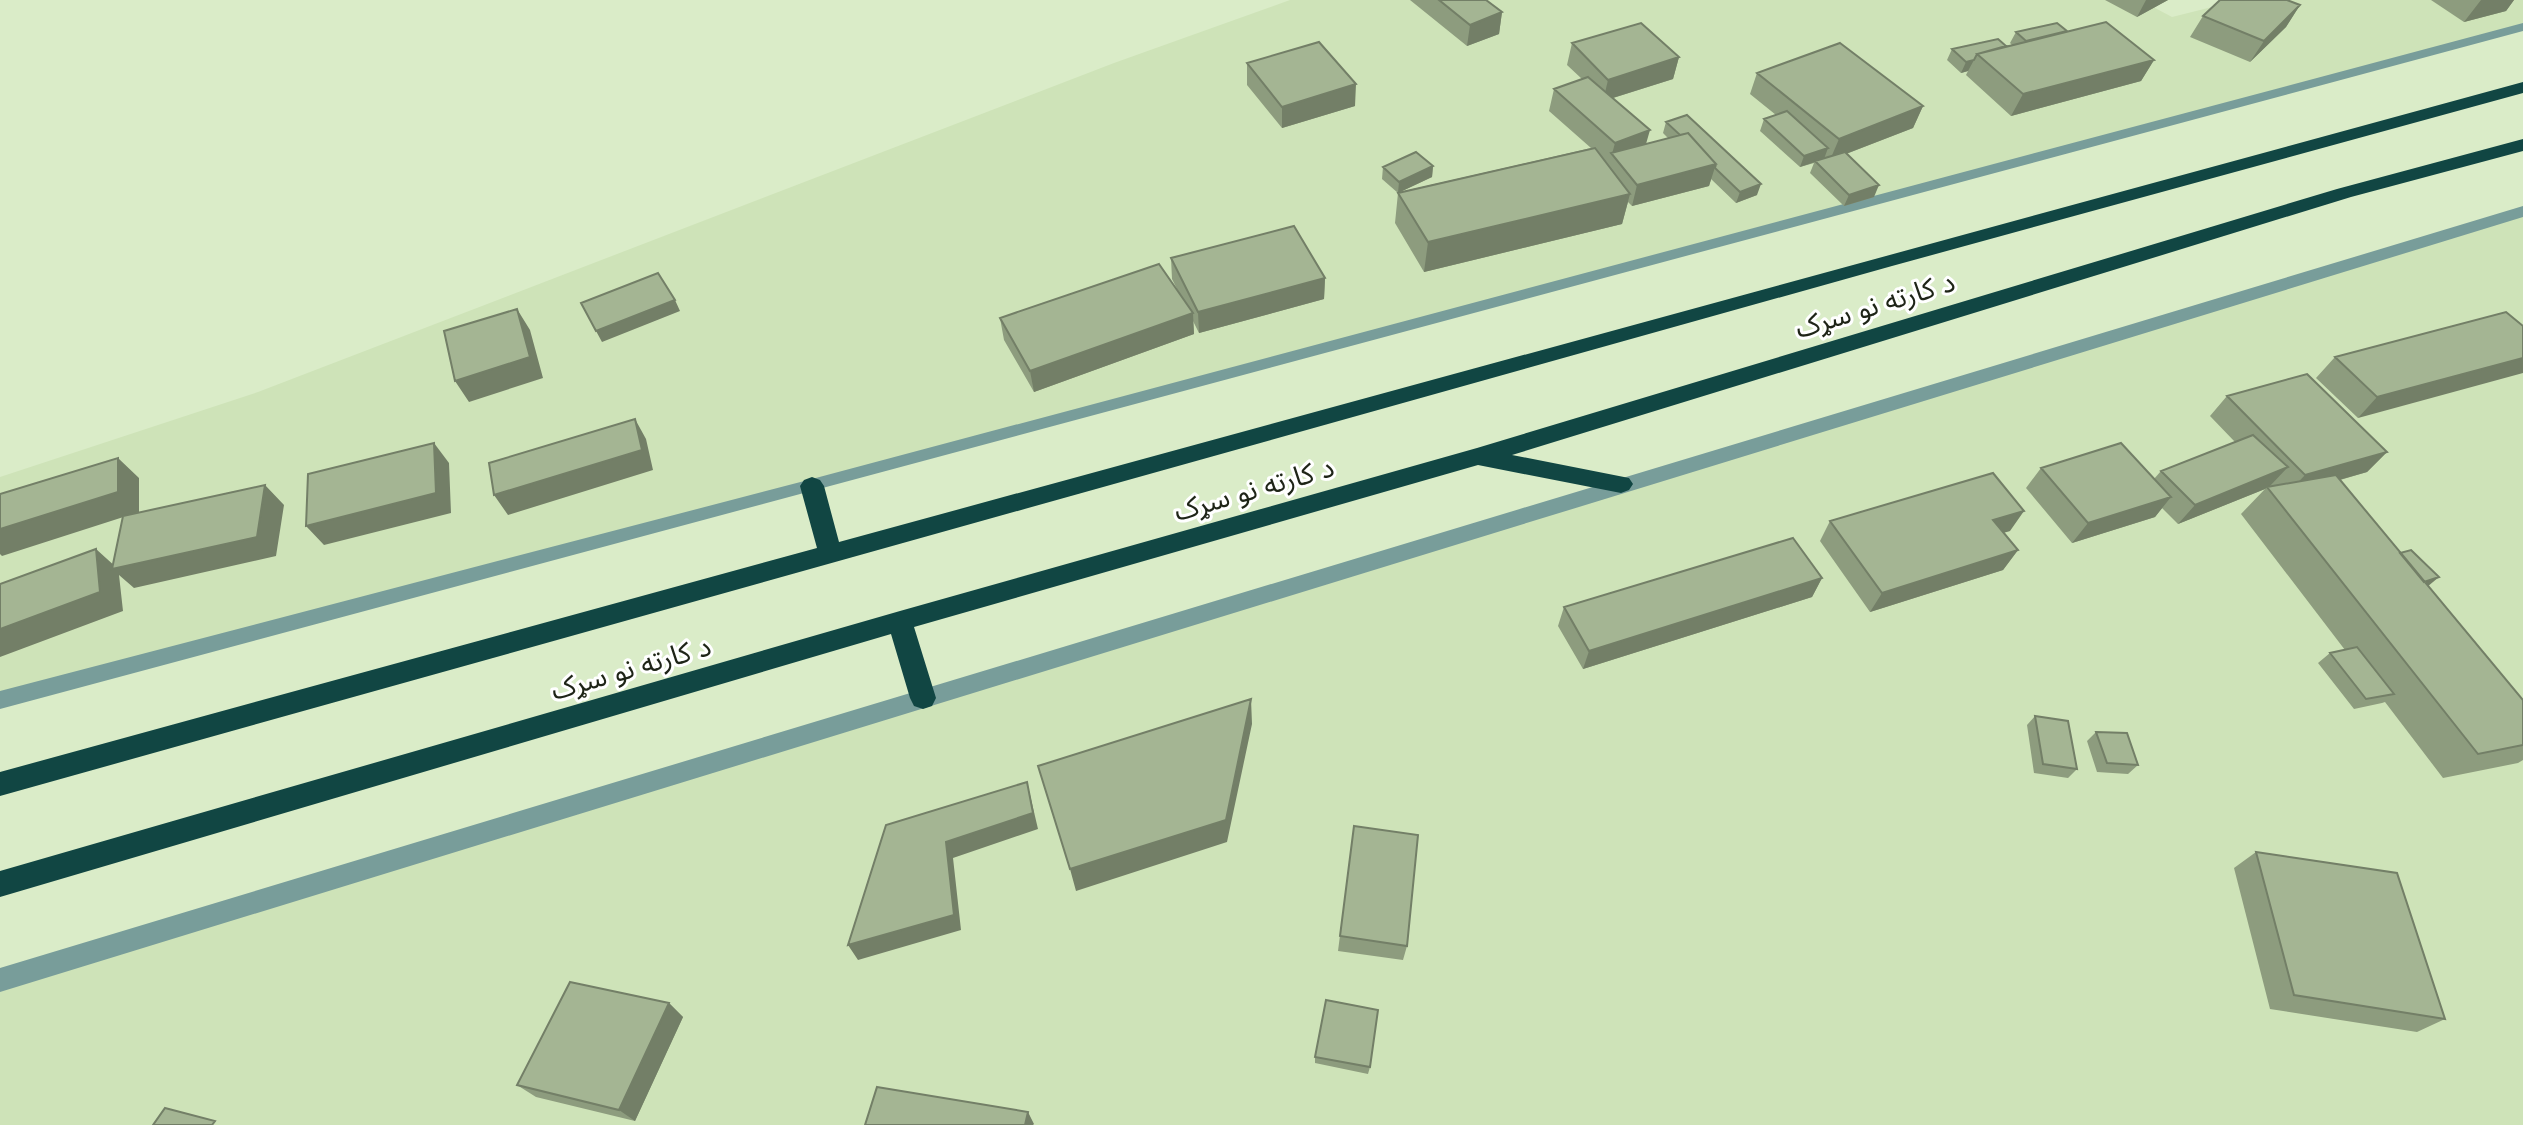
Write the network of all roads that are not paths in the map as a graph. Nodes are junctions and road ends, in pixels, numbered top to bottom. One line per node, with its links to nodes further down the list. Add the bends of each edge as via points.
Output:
1 (2523, 27): 7 (street)
2 (2523, 87): 8 (highway, د کارته نو سړک, via 1932,246)
3 (2523, 145): 5 (highway, د کارته نو سړک, via 2344,193)
4 (2523, 211): 6 (street)
5 (1477, 457): 6 (highway); 9 (highway, د کارته نو سړک)
6 (1621, 484): 10 (street)
7 (812, 486): 8 (highway); 11 (street)
8 (831, 556): 12 (highway, د کارته نو سړک)
9 (900, 621): 10 (highway); 13 (highway, د کارته نو سړک)
10 (923, 698): 14 (street)
11 (0, 700)
12 (0, 784)
13 (0, 884)
14 (0, 980)

